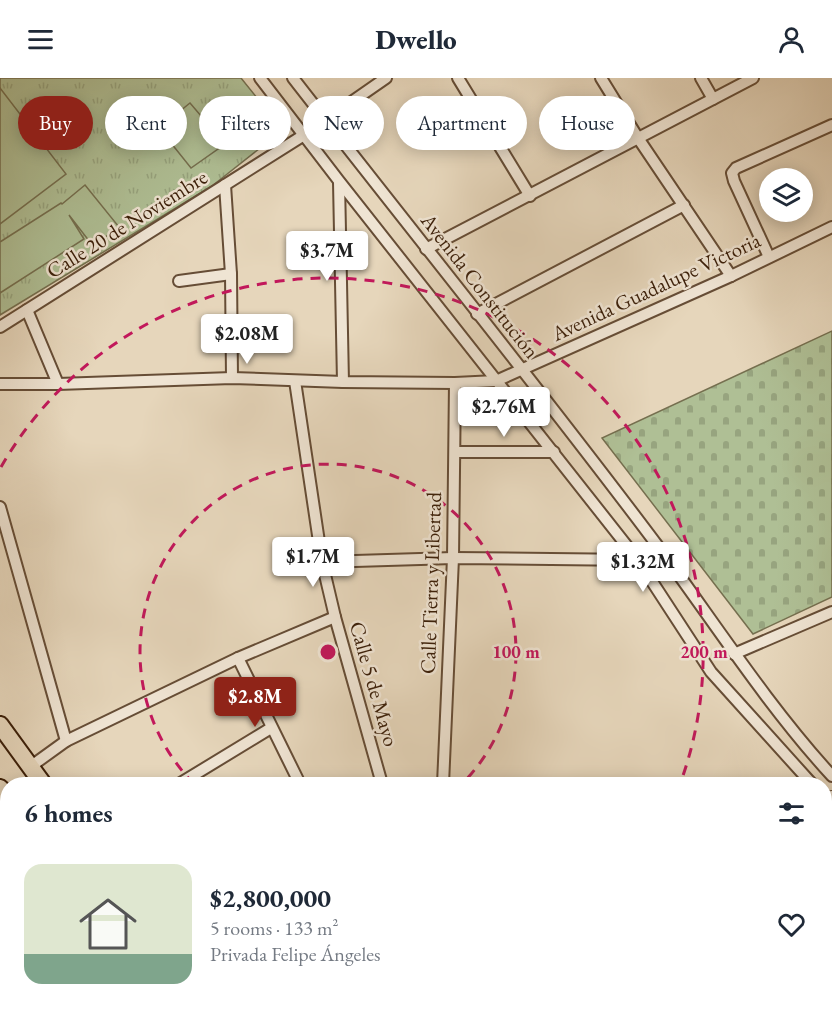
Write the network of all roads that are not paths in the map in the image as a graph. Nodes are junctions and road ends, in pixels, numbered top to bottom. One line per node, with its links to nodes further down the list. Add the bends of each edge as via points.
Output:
1 (260, 78): 12 (street)
2 (293, 78): 8 (street, Avenida Constitución)
3 (386, 78): 9 (street, Calle 20 de Noviembre)
4 (458, 78): 19 (street)
5 (601, 78): 14 (street)
6 (701, 78): 10 (street)
7 (753, 78): 10 (street)
8 (307, 96)
9 (359, 96)
10 (713, 99): 14 (street)
11 (832, 125): 23 (street, via 732,173)
12 (303, 134)
13 (303, 136): 18 (street, Calle 20 de Noviembre)
14 (638, 138): 19 (street); 20 (street)
15 (315, 150): 17 (street)
16 (349, 150): 22 (street, Avenida Constitución)
17 (339, 181): 33 (street); 34 (street)
18 (225, 185): 24 (street); 27 (street, Calle 20 de Noviembre)
19 (530, 196): 22 (street)
20 (684, 205): 25 (street); 28 (street)
21 (832, 227): 23 (street, Avenida Guadalupe Victoria)
22 (426, 249): 28 (street, Avenida Constitución)
23 (770, 257): 25 (street, Avenida Guadalupe Victoria)
24 (231, 274): 26 (street); 31 (street)
25 (731, 276): 30 (street, Avenida Guadalupe Victoria)
26 (179, 281)
27 (27, 310): 29 (street, Calle 20 de Noviembre); 37 (street)
28 (477, 314): 30 (street, Avenida Constitución)
29 (0, 327)
30 (521, 370): 33 (street, Avenida Guadalupe Victoria); 48 (street, Avenida Constitución, via 660,549)
31 (232, 378): 32 (street); 37 (street)
32 (296, 381): 34 (street); 45 (street, Calle 5 de Mayo)
33 (496, 381): 35 (street); 39 (street)
34 (343, 382): 35 (street)
35 (455, 383): 38 (street, Calle Tierra y Libertad)
36 (0, 384): 37 (street)
37 (58, 384)
38 (454, 452): 39 (street); 43 (street, Calle Tierra y Libertad)
39 (554, 452): 44 (street)
40 (0, 507): 42 (street)
41 (0, 536): 42 (street)
42 (12, 548): 52 (street)
43 (453, 558): 44 (street); 45 (street); 59 (street, Calle Tierra y Libertad)
44 (638, 560): 60 (street, via 711,672)
45 (322, 562): 47 (street, Calle 5 de Mayo)
46 (831, 614): 48 (street)
47 (335, 617): 49 (street); 58 (street, Calle 5 de Mayo)
48 (735, 654): 54 (street, Avenida Constitución)
49 (238, 658): 51 (street); 52 (street)
50 (0, 725): 53 (main road)
51 (271, 728): 56 (street); 57 (street)
52 (66, 741): 53 (street)
53 (30, 767): 55 (main road)
54 (832, 776)
55 (38, 777)
56 (190, 777)
57 (296, 777)
58 (380, 777)
59 (443, 777)
60 (806, 777)

